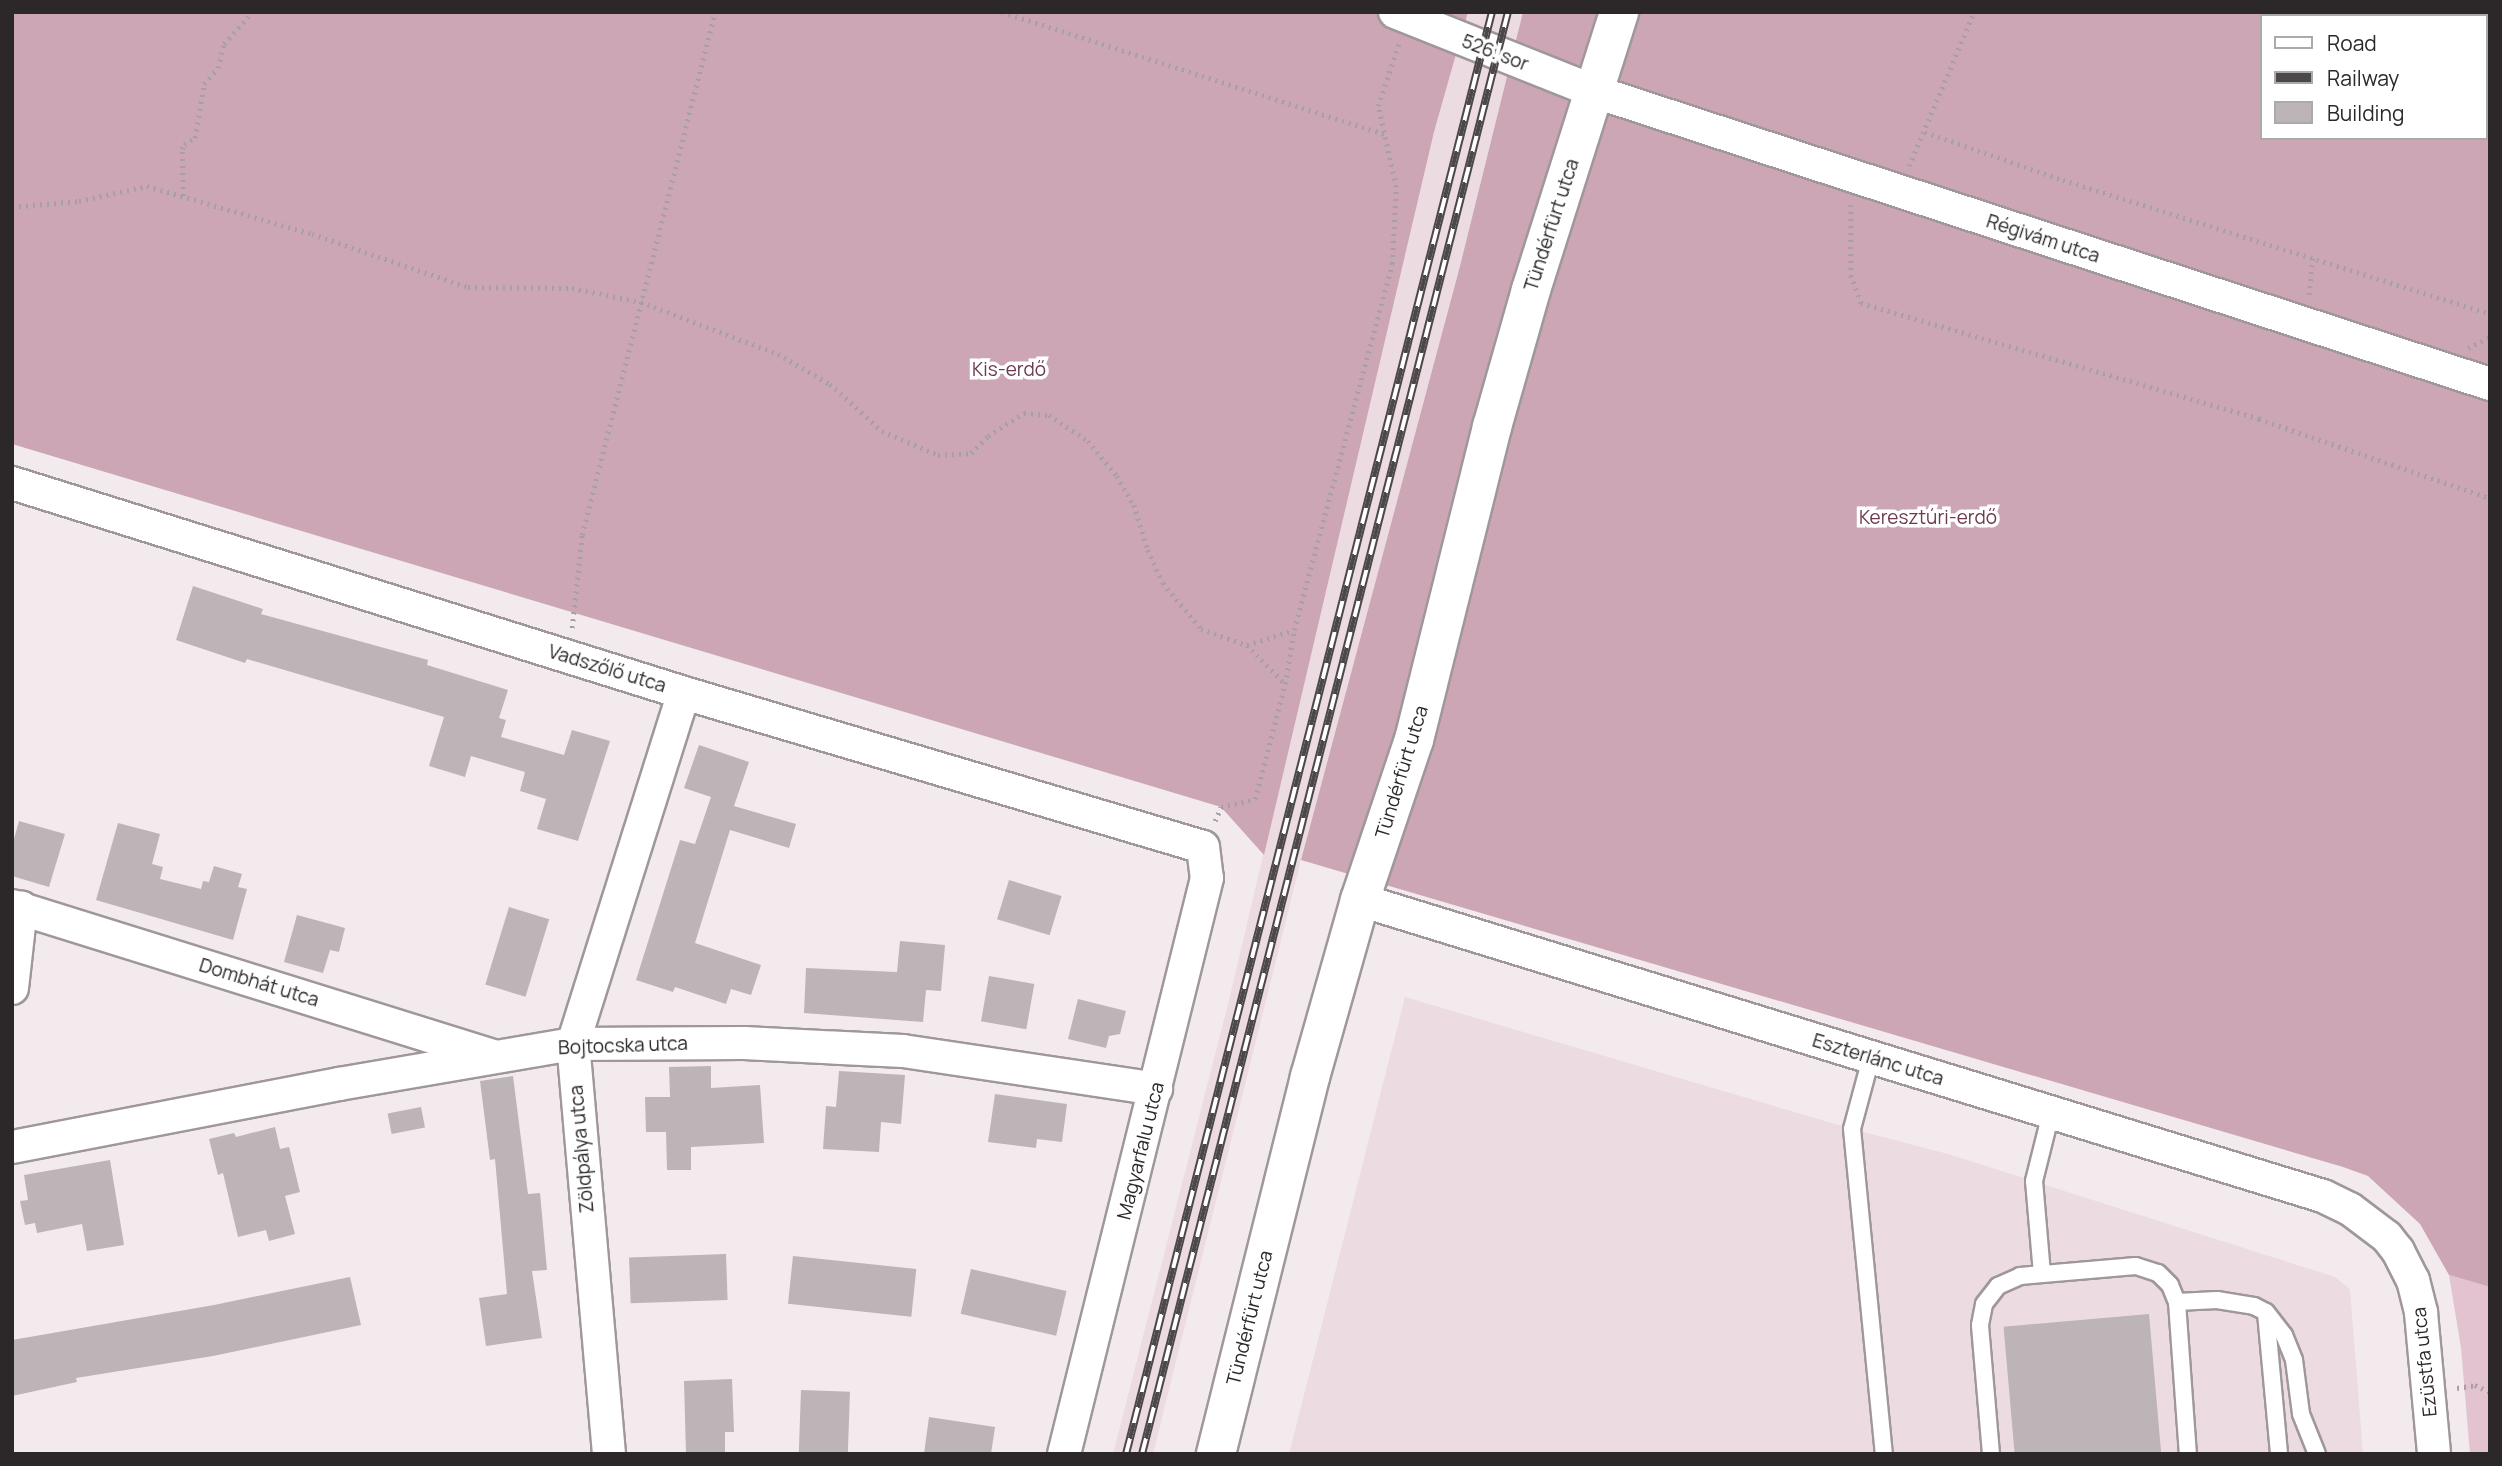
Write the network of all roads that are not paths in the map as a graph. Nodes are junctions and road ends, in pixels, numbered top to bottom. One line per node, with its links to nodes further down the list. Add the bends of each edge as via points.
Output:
1 (1619, 12): 3 (street, Tündérfürt utca)
2 (1401, 15): 3 (street, 526. sor)
3 (1596, 92): 4 (street, Régivám utca); 8 (street, Tündérfürt utca, via 1531,289 1414,740)
4 (2490, 384)
5 (12, 483): 6 (street, Vadszőlő utca)
6 (684, 693): 7 (street, Vadszőlő utca); 11 (street, Zöldpálya utca)
7 (1203, 847): 14 (street, Magyarfalu utca, via 1207,878)
8 (1360, 900): 13 (street, Eszterlánc utca); 23 (street, Tündérfürt utca, via 1310,1077)
9 (16, 907): 10 (street, Dombhát utca); 12 (street, Dombhát utca)
10 (12, 988)
11 (573, 1044): 12 (street, Bojtocska utca); 14 (street, Bojtocska utca, via 744,1043 903,1051); 21 (street, Zöldpálya utca)
12 (497, 1058): 16 (street, Bojtocska utca)
13 (1871, 1058): 15 (street, Eszterlánc utca); 24 (lane, via 1852,1129)
14 (1156, 1089): 22 (street, Magyarfalu utca)
15 (2051, 1113): 17 (street, Eszterlánc utca, via 2323,1196 2350,1209); 18 (lane, via 2034,1181)
16 (12, 1147)
17 (2387, 1237): 29 (street, Ezüstfa utca, via 2406,1264 2418,1295)
18 (2042, 1274): 19 (lane, via 2136,1266 2158,1273 2171,1285); 25 (lane, via 2020,1276 1998,1286 1984,1304 1980,1325)
19 (2177, 1302): 20 (lane, via 2217,1300); 26 (lane)
20 (2266, 1312): 27 (lane); 28 (lane, via 2284,1335 2294,1360 2301,1414)
21 (609, 1454)
22 (1064, 1454)
23 (1216, 1454)
24 (1884, 1454)
25 (1991, 1454)
26 (2188, 1454)
27 (2279, 1454)
28 (2318, 1454)
29 (2434, 1454)

